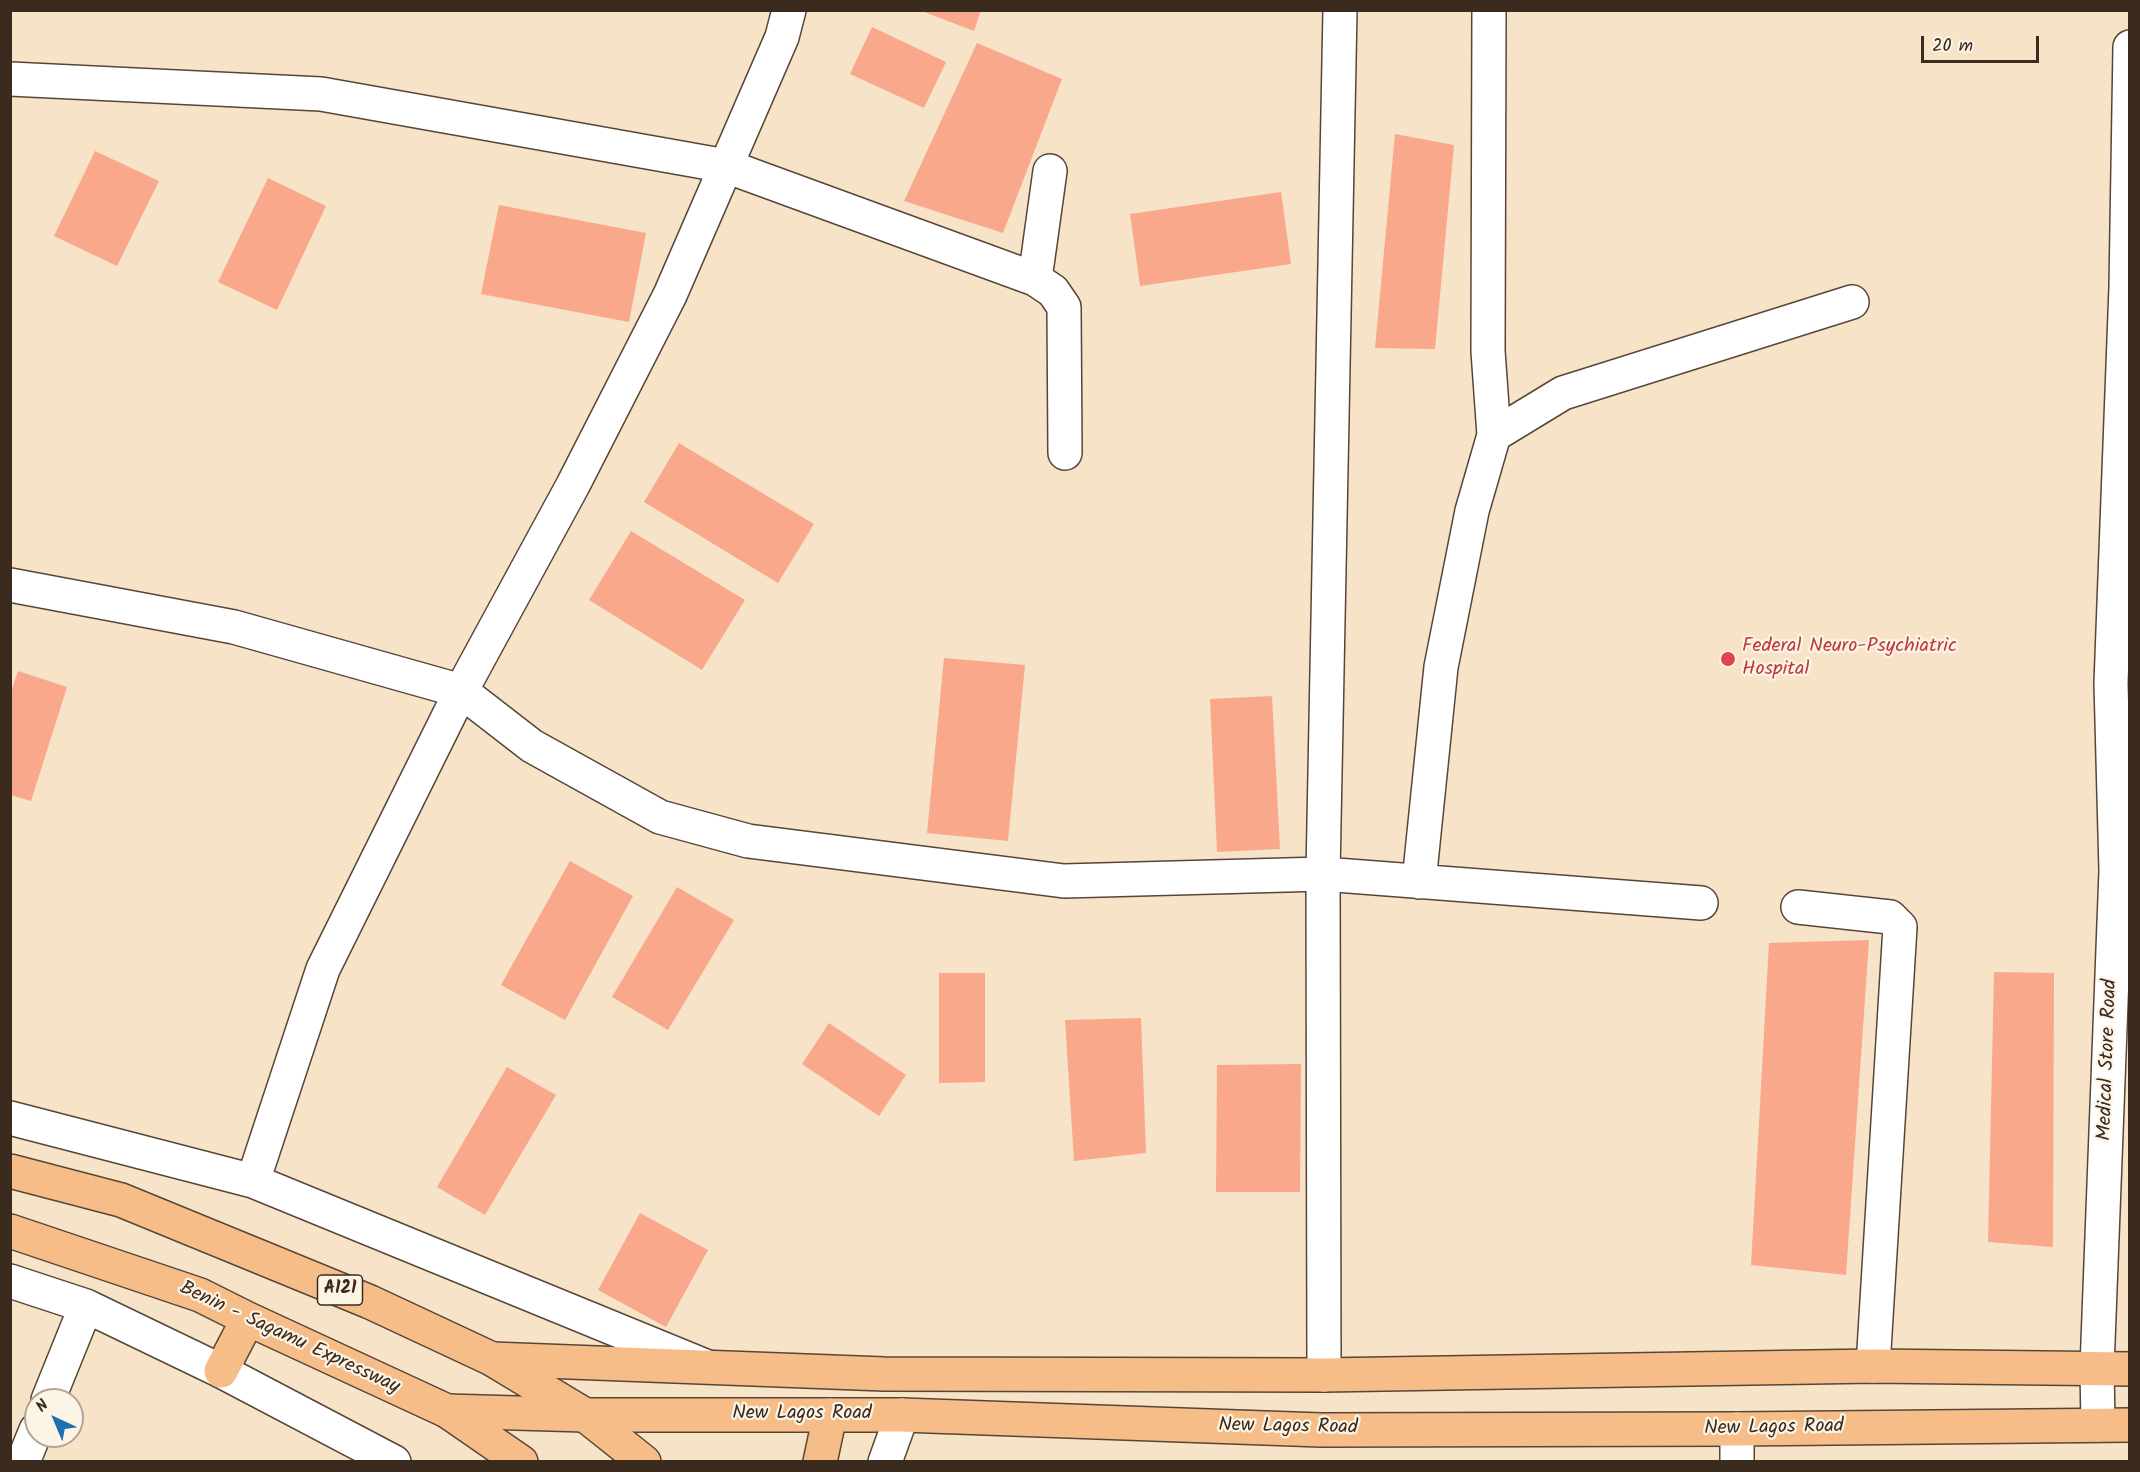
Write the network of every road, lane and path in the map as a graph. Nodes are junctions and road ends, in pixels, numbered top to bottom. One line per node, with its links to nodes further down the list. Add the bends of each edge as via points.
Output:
1 (789, 10): 6 (street, via 782,37)
2 (1340, 10): 16 (street)
3 (1489, 10): 11 (street, via 1488,351)
4 (2130, 47): 9 (street, Medical Store Road)
5 (10, 79): 6 (street, via 321,94)
6 (726, 166): 8 (street); 14 (street, via 664,305 573,485)
7 (1050, 171): 8 (street)
8 (1035, 279): 12 (street, via 1053,291 1064,307)
9 (2128, 287): 15 (street, Medical Store Road, via 2111,683)
10 (1852, 302): 11 (street, via 1563,393)
11 (1494, 435): 17 (street, via 1472,511 1441,667)
12 (1065, 453)
13 (10, 585): 14 (street, via 234,627)
14 (461, 691): 16 (street, via 532,746 660,817 748,841 1064,881); 22 (street, via 323,969)
15 (2123, 872): 30 (street, Medical Store Road)
16 (1323, 874): 17 (street); 33 (street)
17 (1419, 882): 18 (street)
18 (1701, 903)
19 (1798, 907): 28 (street, via 1890,917 1900,927)
20 (10, 1118): 22 (street)
21 (10, 1171): 27 (main road, A121, via 121,1200 370,1302)
22 (253, 1181): 29 (street)
23 (10, 1231): 26 (main road, Benin - Sagamu Expressway, via 200,1295)
24 (10, 1281): 25 (street)
25 (86, 1306): 32 (street); 34 (street)
26 (248, 1319): 32 (main road); 35 (main road, Benin - Sagamu Expressway)
27 (492, 1359): 29 (main road); 36 (main road, A121)
28 (1873, 1365): 30 (main road); 33 (main road)
29 (710, 1368): 33 (main road, via 884,1374)
30 (2097, 1368): 31 (main road); 39 (street, Medical Store Road)
31 (2130, 1369)
32 (221, 1371): 41 (street)
33 (1324, 1375)
34 (53, 1388)
35 (447, 1411): 36 (main road, New Lagos Road); 42 (main road, Benin - Sagamu Expressway)
36 (585, 1415): 37 (main road, New Lagos Road); 43 (main road, A121)
37 (830, 1415): 38 (main road, New Lagos Road); 44 (main road)
38 (902, 1415): 40 (main road, New Lagos Road, via 1321,1430); 45 (street)
39 (2114, 1425): 40 (main road, New Lagos Road)
40 (1737, 1429): 46 (street)
41 (394, 1461)
42 (521, 1461)
43 (644, 1461)
44 (820, 1461)
45 (885, 1461)
46 (1737, 1461)

